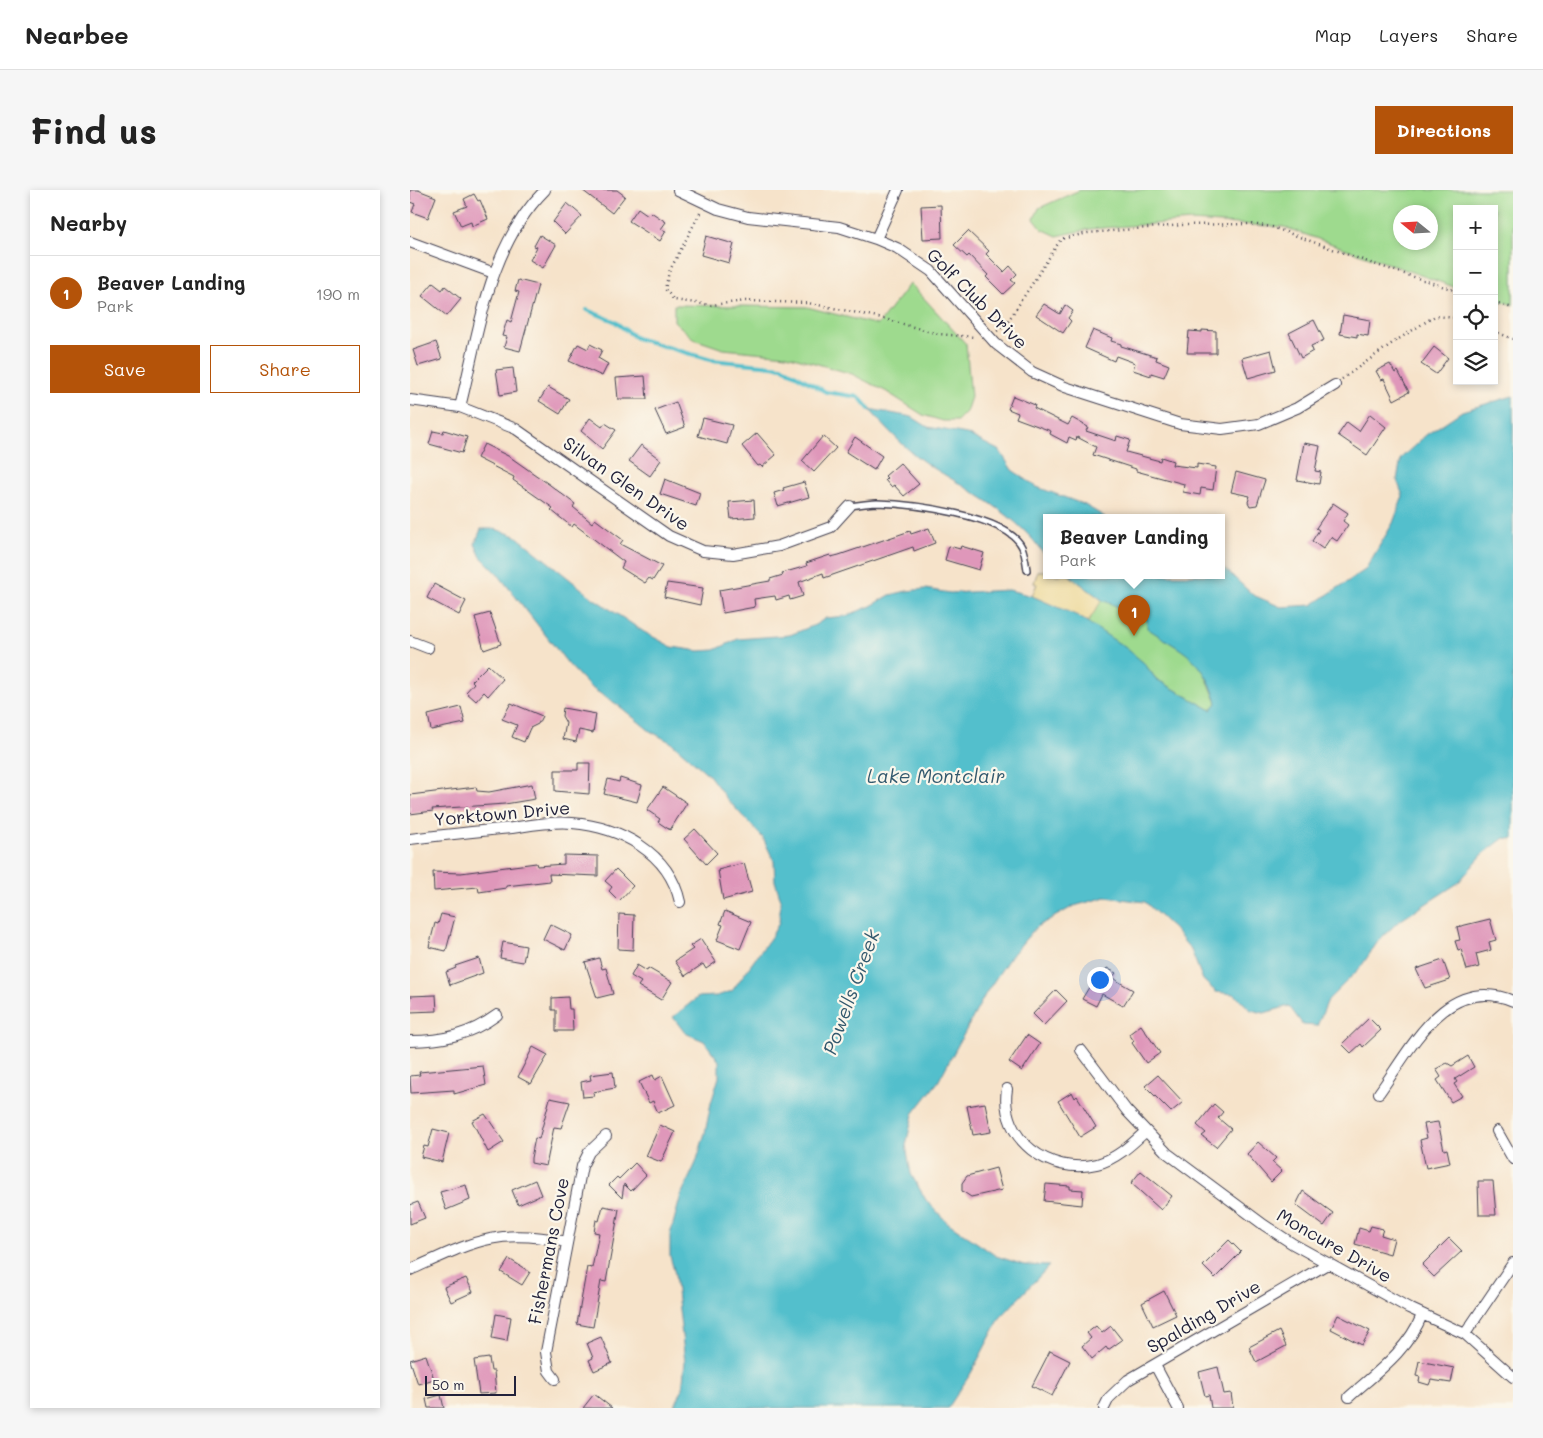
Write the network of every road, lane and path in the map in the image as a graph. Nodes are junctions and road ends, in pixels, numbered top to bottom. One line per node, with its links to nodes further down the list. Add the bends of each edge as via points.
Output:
1 (545, 190): 7 (street, via 514,230)
2 (678, 190): 4 (street, Golf Club Drive)
3 (898, 190): 5 (street)
4 (703, 203): 5 (street, Golf Club Drive, via 748,218 831,226); 13 (path, via 698,220 669,272 664,289 674,300 710,305 746,301 808,303 878,317 938,334 970,338)
5 (876, 238): 13 (street, Golf Club Drive, via 931,271)
6 (410, 242): 7 (street)
7 (494, 272): 17 (street)
8 (1453, 290): 13 (path, via 1371,264 1272,227 1220,223 1088,233 1061,239 1006,326)
9 (1498, 304): 10 (path)
10 (1513, 308)
11 (1453, 318): 15 (path, via 1435,316)
12 (1498, 333): 14 (path)
13 (988, 335): 15 (street, Golf Club Drive, via 1013,359 1052,382 1201,428 1238,428 1259,424 1297,408)
14 (1513, 339)
15 (1335, 385)
16 (410, 400): 17 (street, Silvan Glen Drive)
17 (460, 408): 18 (street, Silvan Glen Drive, via 526,434 669,536 703,551 733,554 779,546 831,527)
18 (850, 506): 19 (lane, via 876,503 912,506 960,513 980,520 1014,537 1022,547)
19 (1028, 570)
20 (410, 641): 21 (street)
21 (428, 648)
22 (410, 839): 23 (street, Yorktown Drive, via 547,824 590,825 624,836 655,856 674,882)
23 (680, 902)
24 (1513, 1001): 29 (street, via 1480,995 1464,998 1442,1010)
25 (497, 1015): 26 (street, via 453,1037)
26 (410, 1041)
27 (1081, 1050): 31 (street, Moncure Drive)
28 (1006, 1089): 31 (street, via 1006,1113 1010,1124 1029,1149 1052,1162 1097,1164 1111,1159)
29 (1379, 1093)
30 (1497, 1130): 33 (street)
31 (1145, 1132): 36 (street, Moncure Drive, via 1167,1154 1264,1225)
32 (606, 1136): 34 (street, Fishermans Cove, via 589,1152 582,1166)
33 (1513, 1159)
34 (567, 1242): 37 (street, via 530,1235 506,1235 468,1244); 42 (street, Fishermans Cove, via 546,1352)
35 (1513, 1263): 39 (street)
36 (1329, 1264): 38 (street, Moncure Drive); 40 (street, Spalding Drive)
37 (410, 1270)
38 (1422, 1315): 39 (street, Moncure Drive); 43 (street, via 1410,1339 1397,1355)
39 (1464, 1334): 41 (street, Moncure Drive)
40 (1154, 1364): 44 (street, Spalding Drive, via 1118,1387); 45 (street)
41 (1513, 1377)
42 (555, 1380)
43 (1349, 1397)
44 (1104, 1408)
45 (1178, 1408)

